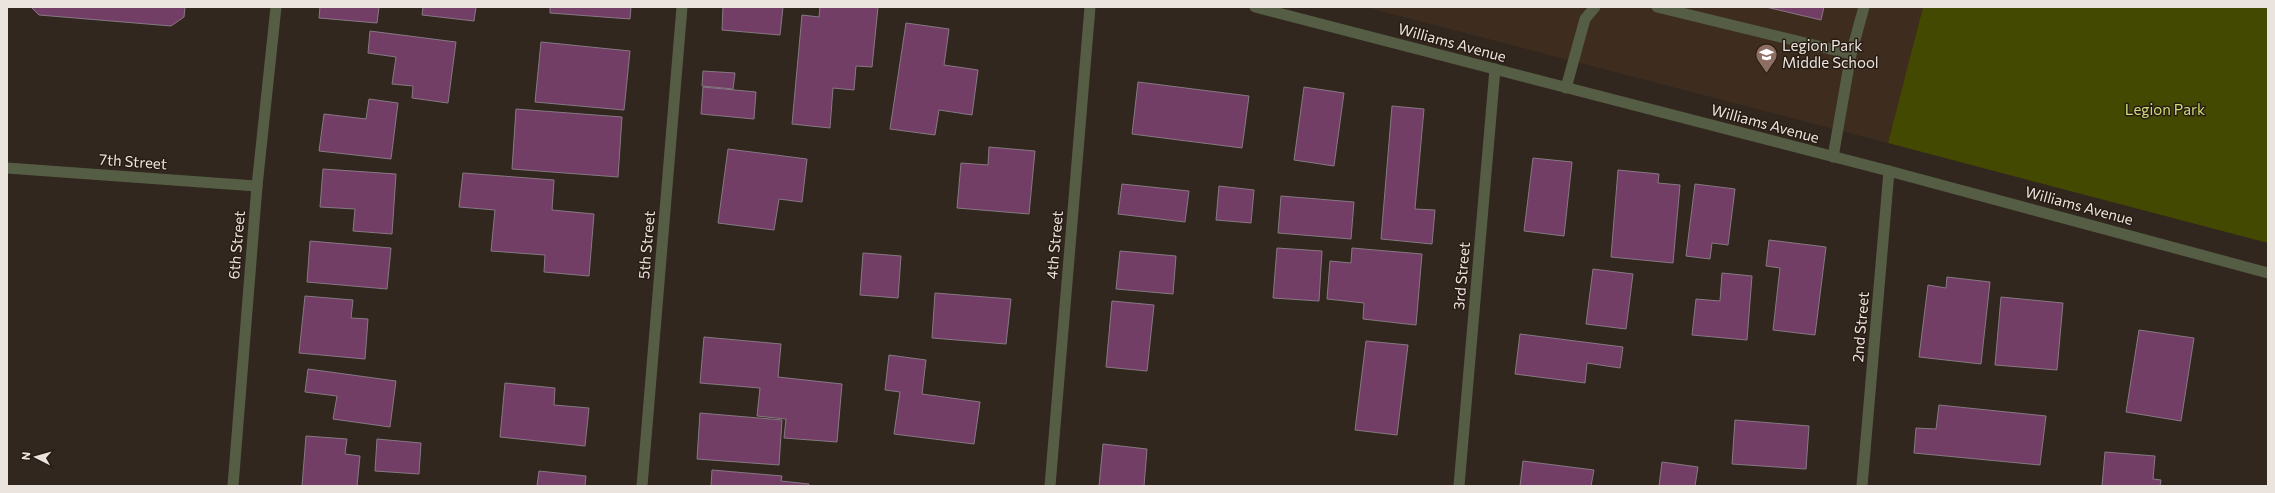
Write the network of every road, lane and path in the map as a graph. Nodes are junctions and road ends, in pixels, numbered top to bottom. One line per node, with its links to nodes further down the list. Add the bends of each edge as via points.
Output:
1 (276, 7): 14 (street, 6th Street)
2 (682, 7): 17 (street, 5th Street)
3 (1090, 7): 18 (street, 4th Street)
4 (1255, 7): 9 (street, Williams Avenue)
5 (1596, 7): 10 (street, via 1585,19)
6 (1657, 7): 8 (street)
7 (1864, 7): 8 (street)
8 (1851, 54): 11 (street)
9 (1495, 69): 10 (street, Williams Avenue); 19 (street, 3rd Street)
10 (1566, 88): 11 (street, Williams Avenue)
11 (1833, 157): 13 (street, Williams Avenue)
12 (7, 168): 14 (street, 7th Street)
13 (1889, 171): 15 (street, Williams Avenue); 20 (street, 2nd Street)
14 (257, 186): 16 (street, 6th Street)
15 (2268, 272)
16 (233, 486)
17 (642, 486)
18 (1050, 486)
19 (1459, 486)
20 (1862, 486)

